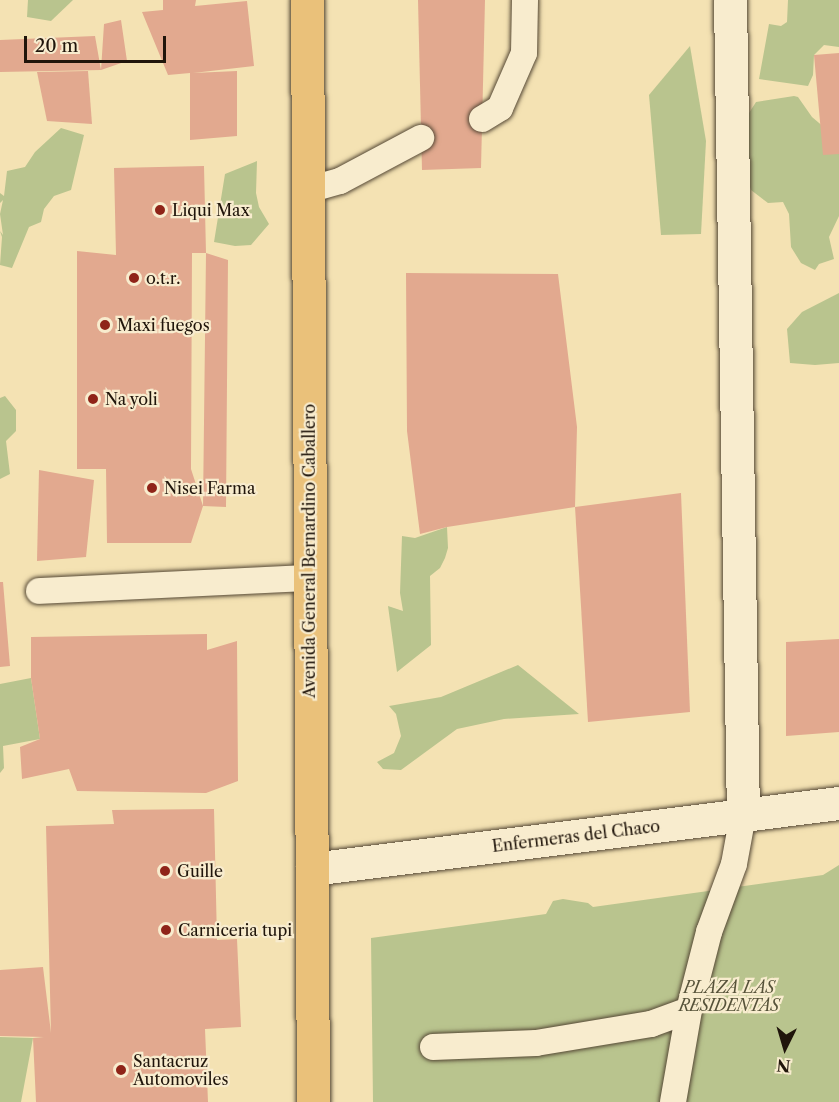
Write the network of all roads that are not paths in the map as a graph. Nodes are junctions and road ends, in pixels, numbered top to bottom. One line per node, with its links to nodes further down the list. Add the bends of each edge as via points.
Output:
1 (307, 0): 6 (main road, Avenida General Bernardino Caballero)
2 (525, 0): 4 (lane, via 524,53 500,108)
3 (730, 0): 10 (street)
4 (482, 119)
5 (421, 138): 6 (lane, via 340,181)
6 (308, 190): 7 (main road, Avenida General Bernardino Caballero)
7 (309, 578): 8 (lane); 11 (main road, Avenida General Bernardino Caballero)
8 (39, 591)
9 (839, 803): 10 (street, Enfermeras del Chaco)
10 (742, 815): 11 (street, Enfermeras del Chaco); 12 (lane, via 734,864 709,932)
11 (312, 869): 14 (main road, Avenida General Bernardino Caballero)
12 (689, 1010): 13 (lane, via 651,1024 536,1043); 15 (lane)
13 (433, 1047)
14 (313, 1102)
15 (673, 1102)

